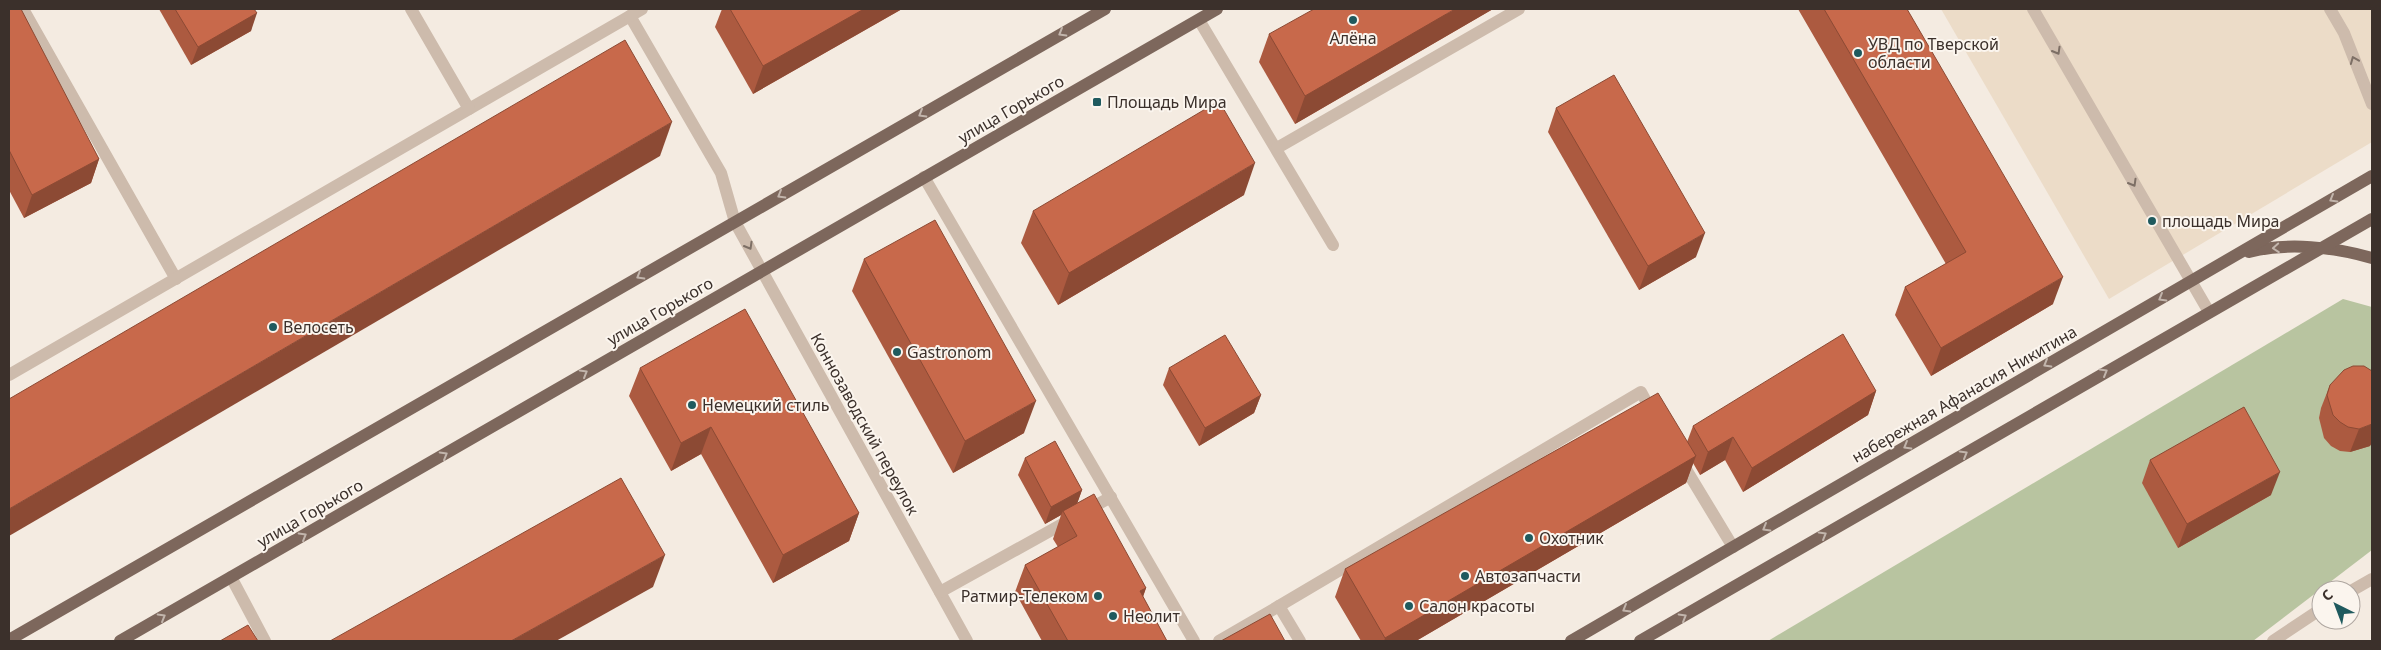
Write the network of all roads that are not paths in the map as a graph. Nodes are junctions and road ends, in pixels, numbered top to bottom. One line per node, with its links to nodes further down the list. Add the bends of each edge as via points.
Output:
1 (23, 9): 23 (street)
2 (411, 9): 12 (street)
3 (642, 9): 9 (street)
4 (1105, 9): 17 (main road, one-way to 17)
5 (1217, 9): 10 (main road, улица Горького)
6 (1519, 9): 13 (street)
7 (2032, 9): 24 (street, one-way to 24)
8 (2330, 9): 11 (street, one-way to 8, via 2344,34)
9 (630, 16): 12 (street); 17 (street, Коннозаводский переулок, via 721,173)
10 (1199, 20): 13 (street); 15 (main road, улица Горького)
11 (2372, 104)
12 (469, 109): 23 (street)
13 (1277, 148): 18 (street)
14 (2372, 176): 20 (main road, набережная Афанасия Никитина, one-way to 20)
15 (924, 178): 22 (main road, улица Горького); 29 (street)
16 (2372, 219): 19 (main road)
17 (735, 222): 22 (street, Коннозаводский переулок, one-way to 22); 37 (main road, one-way to 37)
18 (1333, 245)
19 (2319, 249): 20 (main road, one-way to 20, via 2265,249); 21 (main road); 25 (main road)
20 (2234, 256): 24 (main road, набережная Афанасия Никитина)
21 (2372, 258)
22 (763, 270): 31 (main road, улица Горького, one-way to 22); 34 (street, Коннозаводский переулок)
23 (176, 279): 26 (street)
24 (2190, 281): 25 (street); 30 (main road, набережная Афанасия Никитина, one-way to 30)
25 (2209, 312): 45 (main road, one-way to 25)
26 (9, 375)
27 (1660, 425): 35 (street, via 1640,392)
28 (1674, 450): 30 (street)
29 (1111, 497): 34 (street); 41 (street)
30 (1733, 548): 44 (main road, набережная Афанасия Никитина, one-way to 44)
31 (231, 577): 38 (main road, улица Горького, one-way to 31); 39 (street)
32 (2372, 578): 33 (street)
33 (2361, 585)
34 (940, 592): 40 (street, Коннозаводский переулок)
35 (1279, 606): 42 (street); 43 (street)
36 (2311, 616): 46 (street)
37 (9, 640)
38 (120, 641)
39 (265, 641)
40 (967, 641)
41 (1194, 641)
42 (1218, 641)
43 (1300, 641)
44 (1571, 641)
45 (1640, 641)
46 (2273, 641)

